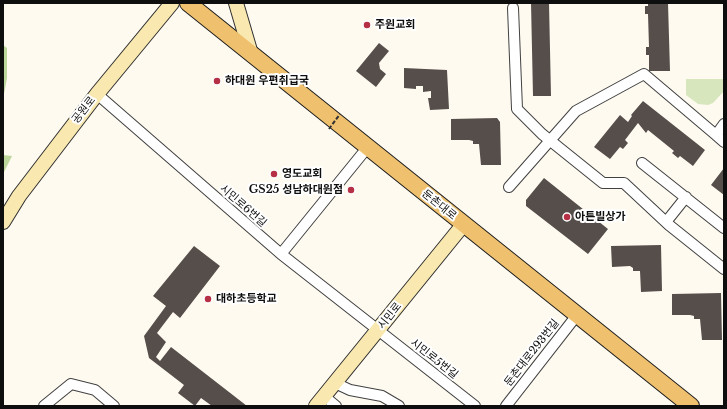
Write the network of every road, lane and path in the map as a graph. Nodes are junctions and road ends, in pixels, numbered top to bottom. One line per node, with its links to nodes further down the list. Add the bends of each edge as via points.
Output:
1 (172, 3): 6 (main road, 공원로)
2 (188, 3): 5 (main road, 둔촌대로)
3 (236, 3): 5 (main road)
4 (513, 8): 11 (street, via 517,109)
5 (251, 54): 12 (main road, 둔촌대로)
6 (97, 94): 16 (main road, 공원로, via 19,196); 20 (street, 시민로6번길)
7 (340, 114): 9 (path, bridge)
8 (724, 124): 10 (street)
9 (329, 129)
10 (720, 138): 11 (street, via 644,74 576,111)
11 (550, 141): 14 (street); 17 (street, via 603,183 624,182)
12 (367, 148): 18 (main road, 둔촌대로); 20 (street)
13 (642, 163): 15 (street)
14 (509, 187)
15 (686, 197): 17 (street); 19 (street)
16 (3, 222)
17 (666, 222): 21 (street)
18 (464, 225): 22 (main road, 둔촌대로); 23 (main road, 시민로)
19 (724, 228)
20 (281, 254): 23 (street, 시민로6번길)
21 (724, 269)
22 (578, 315): 31 (street, 둔촌대로293번길); 32 (main road, 둔촌대로)
23 (378, 331): 24 (main road, 시민로); 30 (street, 시민로5번길)
24 (335, 383): 25 (main road, 시민로); 29 (street, via 350,390 382,396)
25 (320, 401): 28 (street)
26 (44, 406): 27 (street, via 71,384 95,390)
27 (114, 406)
28 (336, 406)
29 (399, 406)
30 (475, 406)
31 (506, 406)
32 (691, 406)

